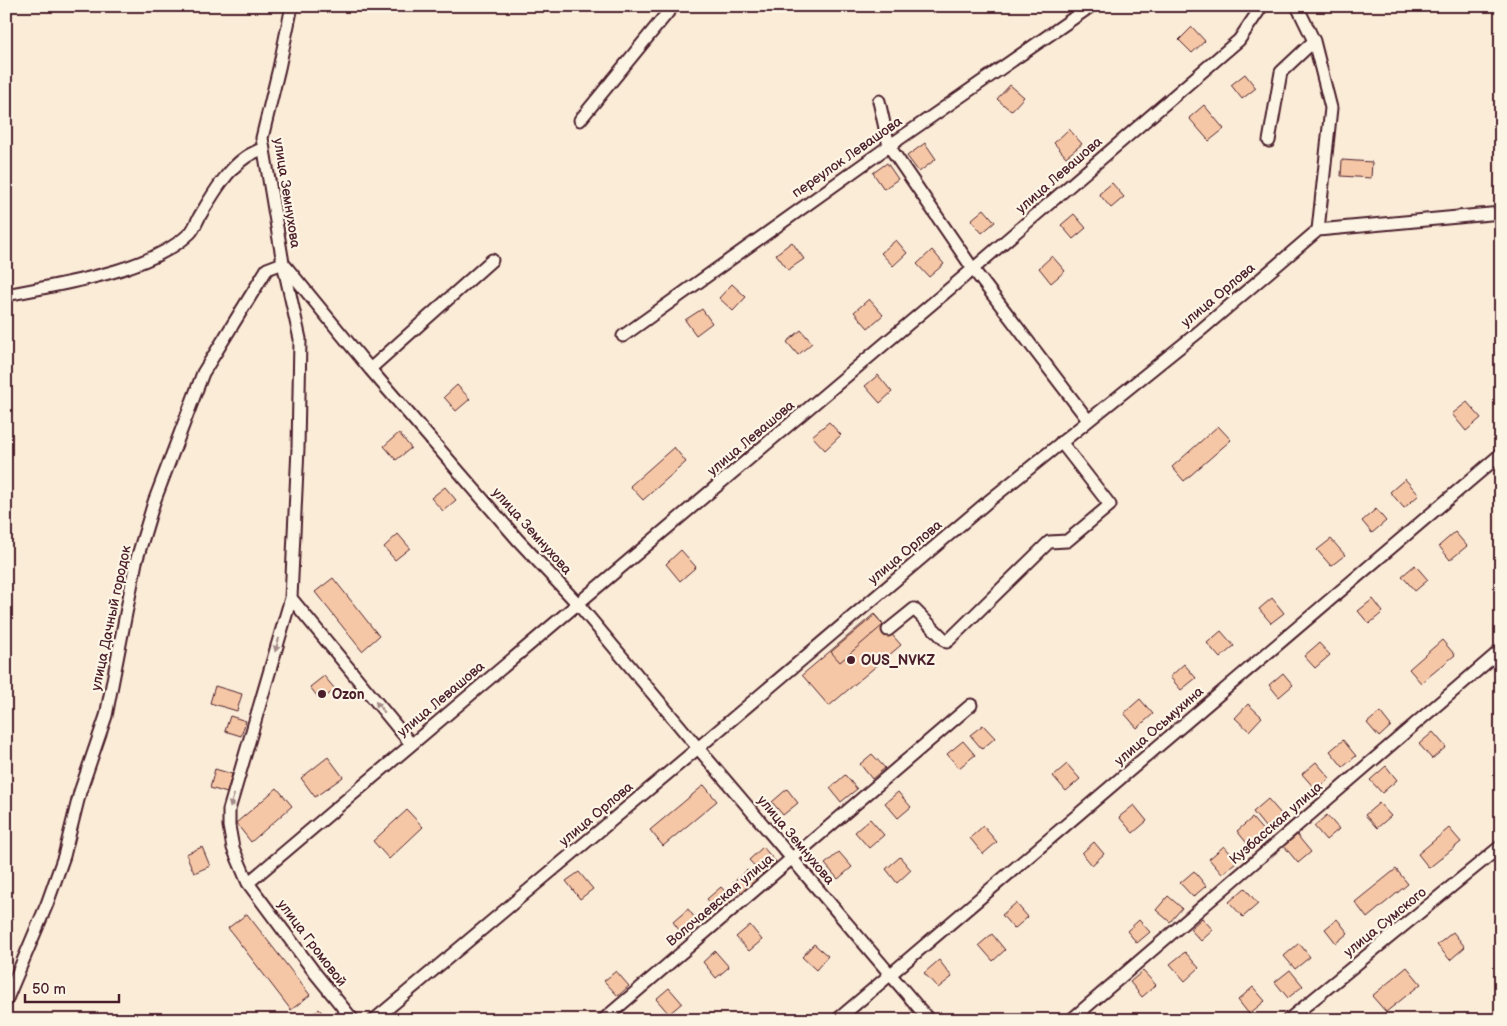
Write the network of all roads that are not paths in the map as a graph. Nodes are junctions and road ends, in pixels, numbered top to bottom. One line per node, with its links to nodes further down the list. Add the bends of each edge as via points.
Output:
1 (292, 6): 11 (street, улица Земнухова, via 262,138)
2 (673, 6): 8 (street)
3 (1091, 6): 10 (street, переулок Левашова)
4 (1262, 6): 16 (street, улица Левашова, via 1240,40)
5 (1297, 6): 6 (street)
6 (1314, 41): 9 (street, via 1281,72); 13 (street, via 1331,108)
7 (880, 101): 10 (street)
8 (580, 120)
9 (1269, 141)
10 (889, 146): 16 (street); 18 (street, переулок Левашова)
11 (263, 148): 15 (street, улица Земнухова); 17 (street, via 246,157 230,172 191,232 172,246 149,259 111,272)
12 (1501, 213): 13 (street)
13 (1318, 230): 20 (street, улица Орлова, via 1201,330)
14 (492, 260): 19 (street)
15 (283, 263): 19 (street, улица Земнухова); 23 (street, улица Громовой, via 300,339); 34 (street, улица Дачный городок, via 267,269 203,373 178,436 136,562 106,716 80,792 64,856)
16 (973, 269): 20 (street); 24 (street, улица Левашова)
17 (6, 295)
18 (623, 336)
19 (370, 369): 24 (street, улица Земнухова, via 518,540)
20 (1088, 420): 21 (street, улица Орлова)
21 (1061, 442): 25 (street, via 1110,505 1067,541 1049,542 947,642 914,609); 29 (street, улица Орлова)
22 (1501, 454): 33 (street, улица Осьмухина)
23 (291, 598): 28 (street, one-way to 23); 32 (street, улица Громовой, one-way to 32, via 229,810 233,848)
24 (578, 604): 28 (street, улица Левашова); 29 (street, улица Земнухова)
25 (888, 630)
26 (1501, 650): 40 (street, Кузбасская улица)
27 (971, 705): 31 (street, Волочаевская улица)
28 (411, 744): 32 (street, улица Левашова)
29 (698, 748): 31 (street, улица Земнухова); 36 (street, улица Орлова)
30 (1501, 846): 41 (street, улица Сумского)
31 (792, 858): 33 (street, улица Земнухова); 37 (street, Волочаевская улица)
32 (248, 883): 35 (street, улица Громовой)
33 (890, 975): 38 (street, улица Осьмухина); 39 (street, улица Земнухова)
34 (6, 1001)
35 (353, 1020)
36 (374, 1020)
37 (602, 1020)
38 (837, 1020)
39 (929, 1020)
40 (1071, 1020)
41 (1288, 1020)

